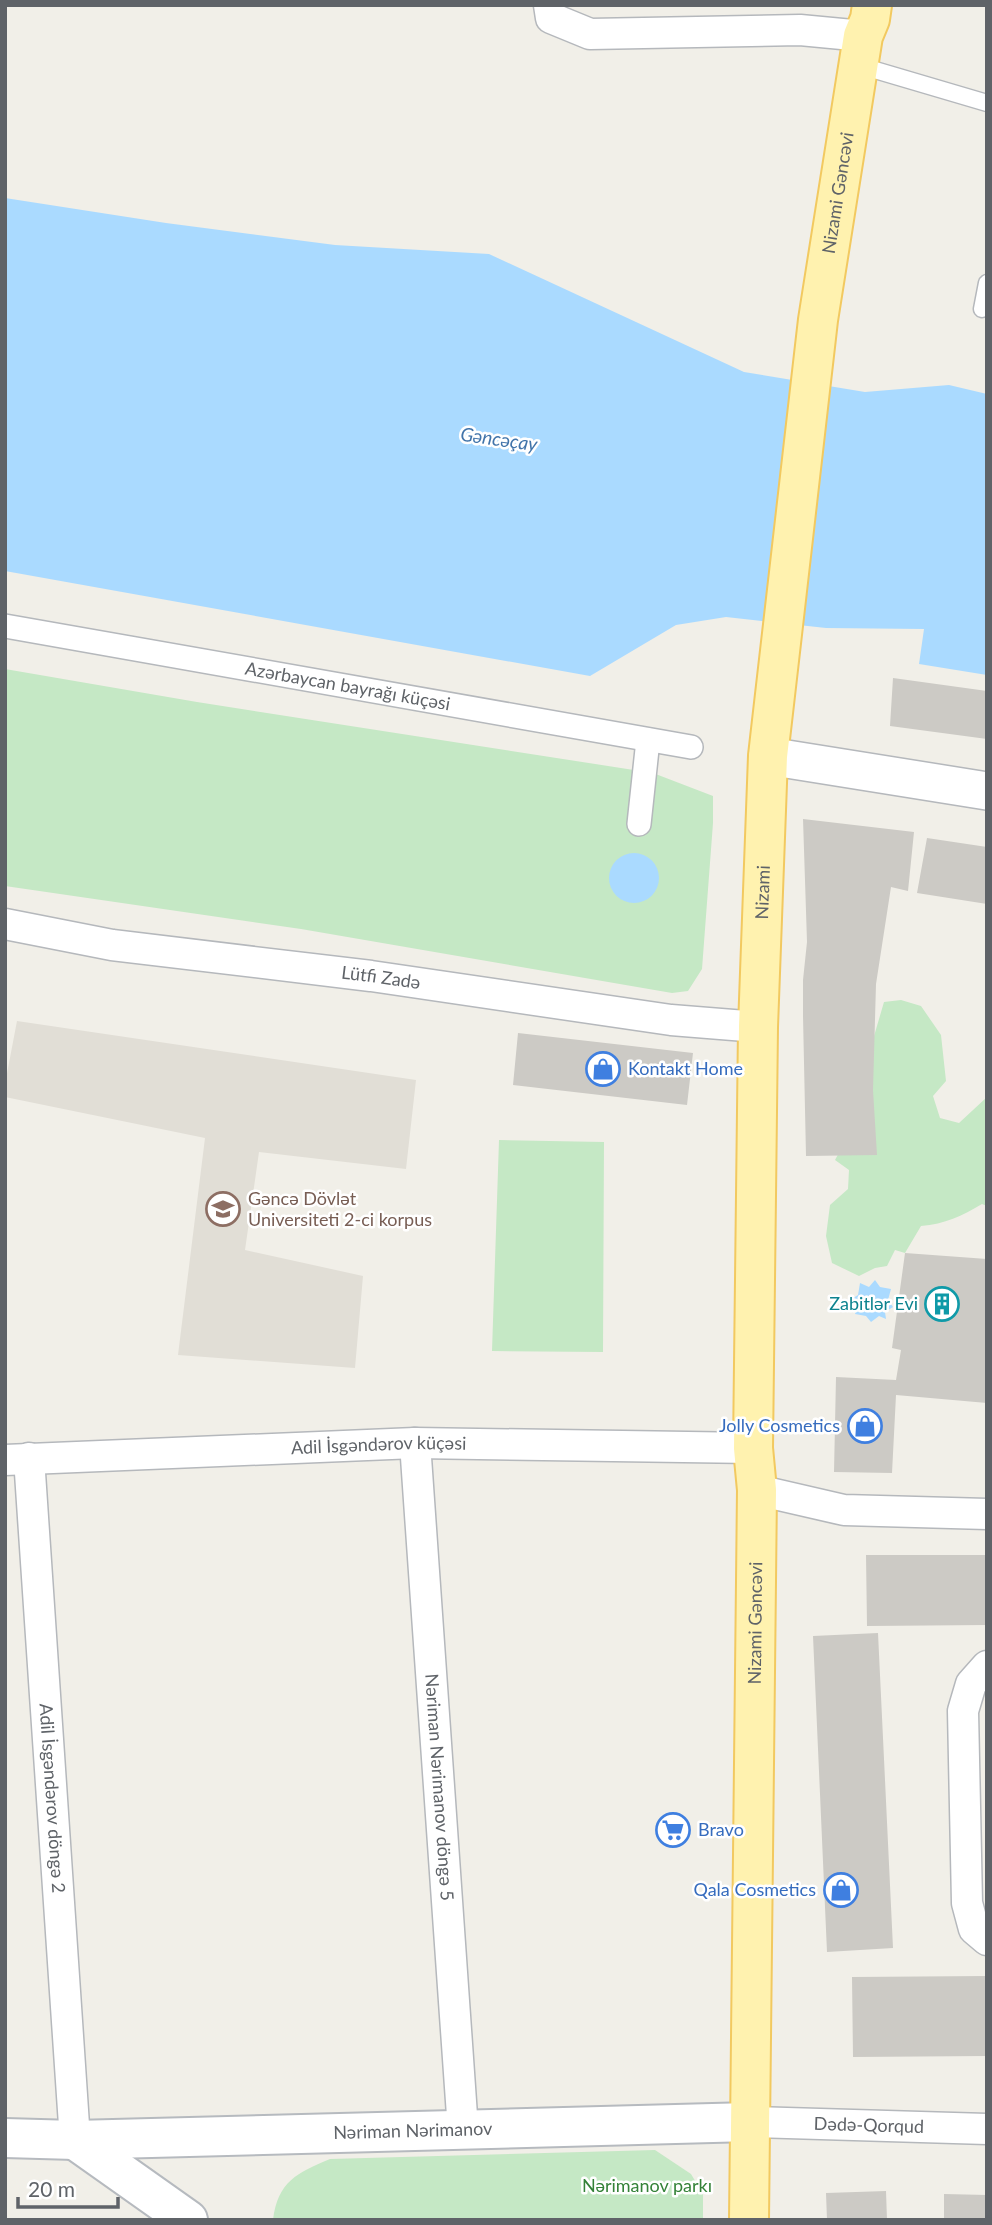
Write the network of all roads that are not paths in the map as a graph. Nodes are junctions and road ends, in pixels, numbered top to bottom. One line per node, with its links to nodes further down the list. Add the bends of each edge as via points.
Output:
1 (550, 5): 2 (street, via 551,18 590,34 800,30)
2 (864, 36): 3 (lane); 7 (main road, Nizami Gəncəvi, via 818,320)
3 (987, 103)
4 (987, 283): 5 (lane)
5 (982, 309)
6 (5, 626): 8 (street, Azərbaycan bayrağı küçəsi)
7 (779, 656): 10 (main road, Nizami)
8 (648, 740): 9 (street, Azərbaycan bayrağı küçəsi); 12 (street)
9 (691, 747)
10 (768, 756): 11 (street); 14 (main road, Nizami)
11 (987, 791)
12 (639, 824)
13 (5, 924): 14 (street, Lütfi Zadə, via 112,945 371,976 671,1020)
14 (758, 1027): 16 (main road, Nizami Gəncəvi)
15 (415, 1443): 16 (street, Adil İsgəndərov küçəsi); 17 (street, Adil İsgəndərov küçəsi); 24 (street, Nəriman Nərimanov döngə 5)
16 (753, 1448): 18 (main road, Nizami Gəncəvi)
17 (17, 1459): 26 (street, Adil İsgəndərov döngə 2)
18 (757, 1490): 19 (street, via 844,1510); 22 (main road, Nizami Gəncəvi)
19 (987, 1514)
20 (987, 1666): 21 (street, via 971,1684 962,1711 967,1903 974,1928)
21 (987, 1940)
22 (750, 2122): 23 (street, Dədə-Qorqud); 24 (main road, Nəriman Nərimanov); 28 (main road, Nizami Gəncəvi)
23 (987, 2129)
24 (463, 2130): 26 (main road, Nəriman Nərimanov)
25 (5, 2138): 26 (main road, Nəriman Nərimanov)
26 (75, 2140): 27 (main road)
27 (188, 2220)
28 (749, 2220)

